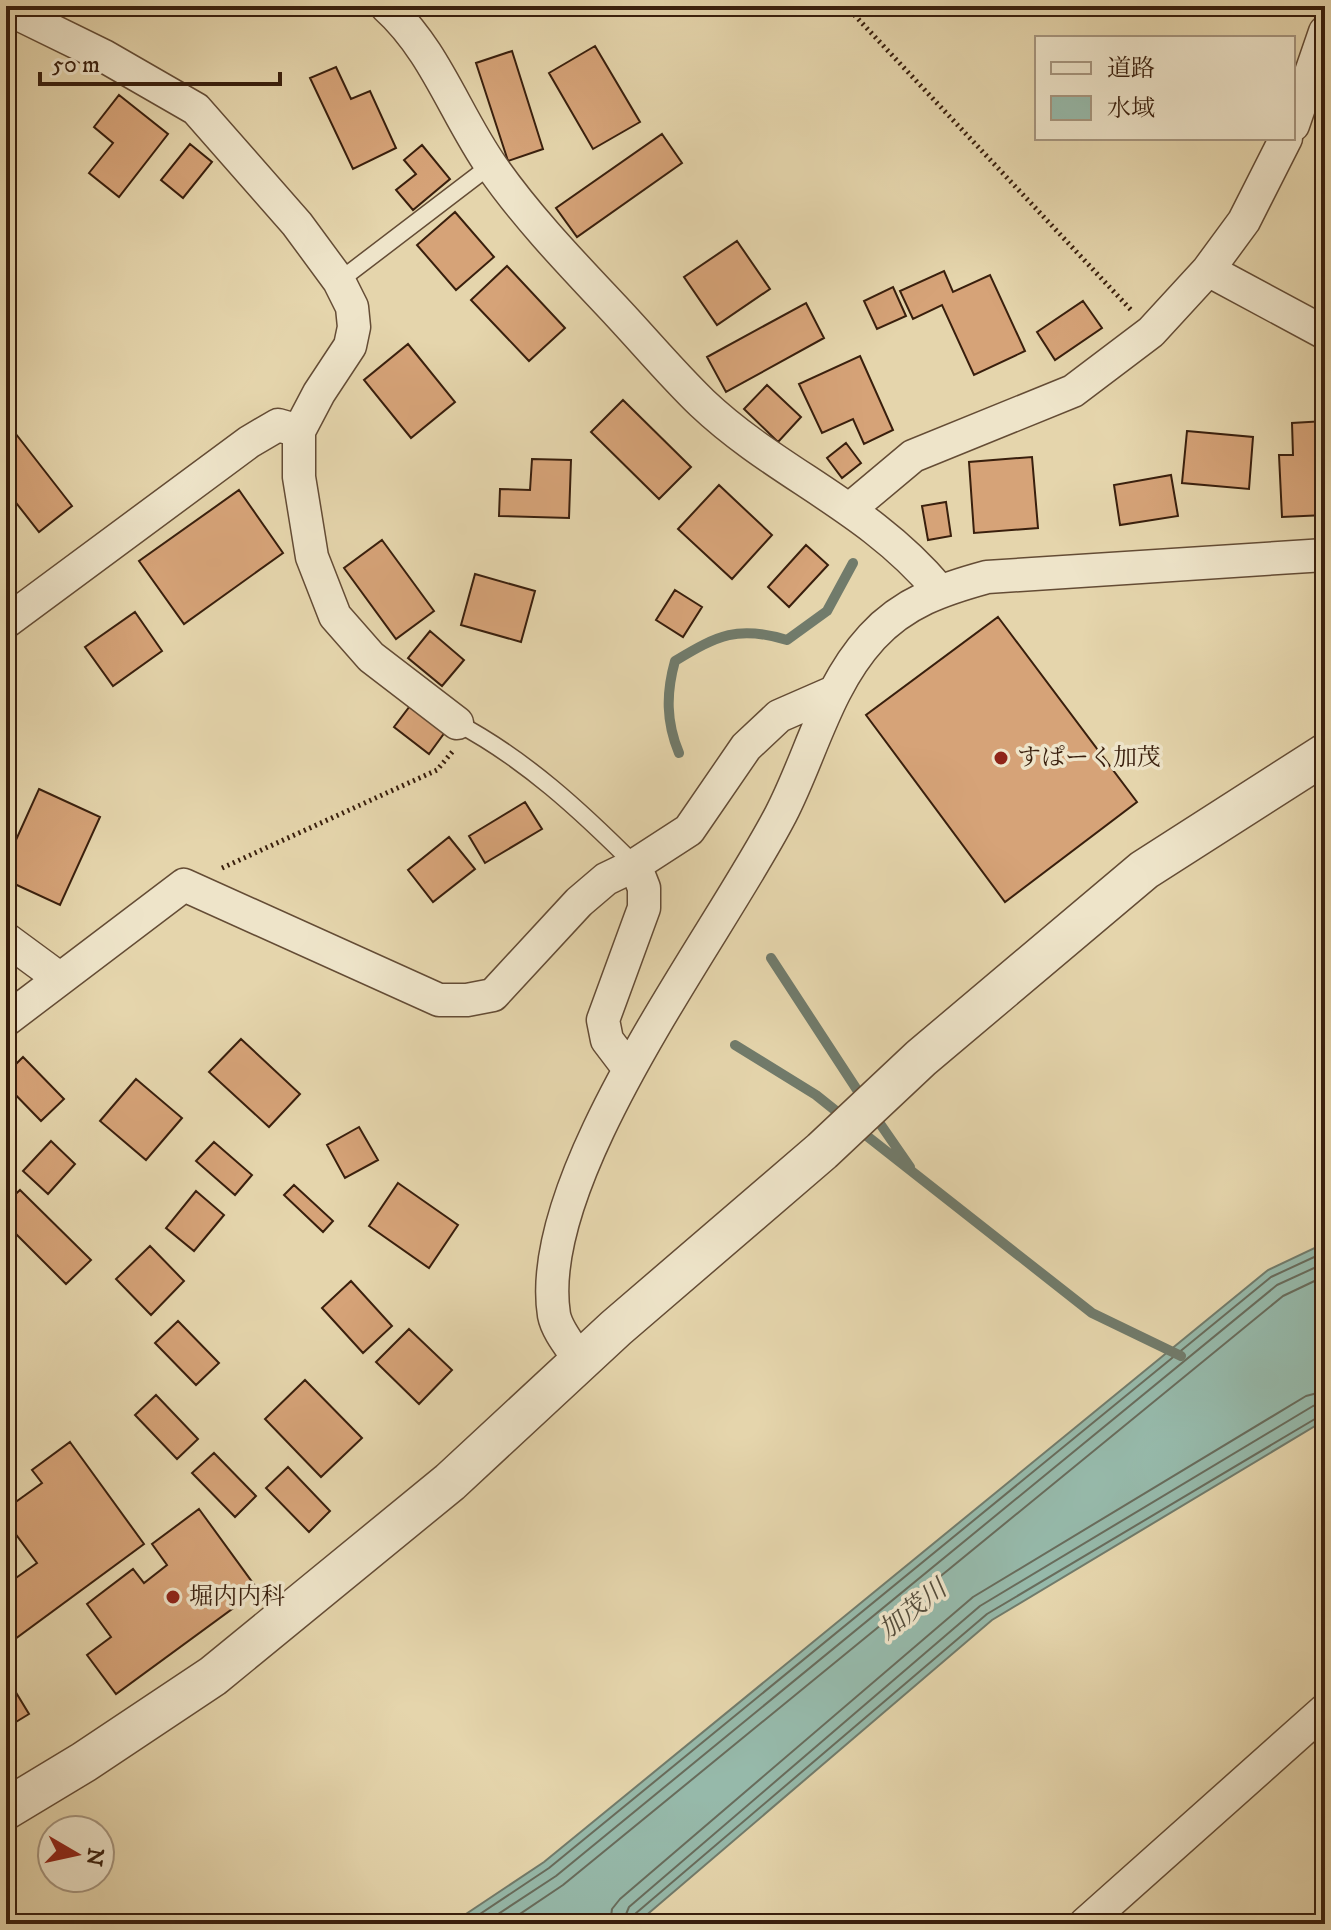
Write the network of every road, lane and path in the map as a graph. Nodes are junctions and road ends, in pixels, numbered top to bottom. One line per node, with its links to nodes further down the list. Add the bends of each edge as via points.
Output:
1 (386, 6): 7 (street, via 415,36)
2 (846, 6): 10 (path)
3 (6, 8): 9 (street, via 196,109 297,224)
4 (1325, 32): 5 (street)
5 (1295, 119)
6 (1285, 140): 8 (street, via 1244,221)
7 (491, 165): 9 (lane); 13 (street, via 525,211 702,404)
8 (1208, 270): 10 (street); 11 (street)
9 (339, 281): 12 (street, via 352,307 350,346)
10 (1151, 332): 13 (street, via 1073,391 913,456)
11 (1325, 333)
12 (299, 431): 16 (street, via 278,425 249,442); 18 (street, via 299,477 312,557 335,616 371,657)
13 (851, 508): 15 (street, via 913,559)
14 (1325, 555): 15 (street, via 987,577)
15 (939, 590): 17 (street, via 904,608 871,638)
16 (6, 622)
17 (834, 692): 20 (street, via 779,716 746,747 689,830); 25 (street, via 781,814)
18 (462, 726): 20 (lane, via 547,783); 21 (path, via 437,770)
19 (1325, 754): 26 (street, via 1144,870 921,1058)
20 (635, 865): 21 (street, via 606,879 579,902 493,995 467,1000 439,1000); 25 (street, via 644,888 644,908 603,1020 607,1040)
21 (184, 885): 23 (street)
22 (6, 939): 23 (street)
23 (59, 978): 24 (street)
24 (6, 1020)
25 (629, 1069): 26 (street, via 580,1174 555,1262 555,1319)
26 (581, 1362): 28 (street, via 450,1482 213,1676)
27 (1325, 1710): 29 (street)
28 (6, 1809)
29 (1085, 1924)

